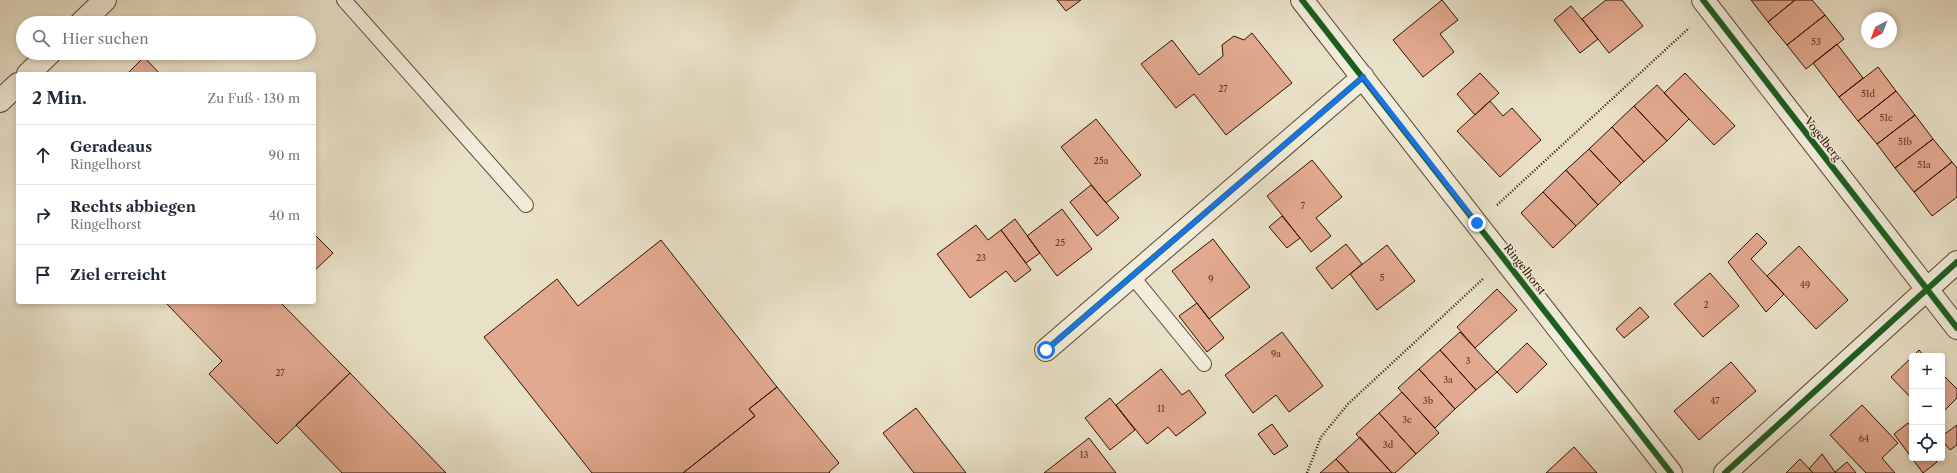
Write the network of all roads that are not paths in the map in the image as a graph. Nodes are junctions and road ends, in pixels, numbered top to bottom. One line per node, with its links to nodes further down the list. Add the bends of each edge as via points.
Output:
1 (105, 0): 5 (street)
2 (344, 0): 11 (lane)
3 (1302, 0): 8 (street, Ringelhorst)
4 (1706, 5): 14 (street, Vogelberg)
5 (88, 16)
6 (43, 60): 7 (street)
7 (30, 72)
8 (1363, 77): 13 (street); 18 (street, Ringelhorst)
9 (16, 86): 10 (street)
10 (0, 101)
11 (526, 205)
12 (1957, 262): 14 (street)
13 (1132, 276): 16 (street); 17 (lane)
14 (1927, 290): 15 (street, Vogelberg); 19 (street)
15 (1957, 328)
16 (1046, 350)
17 (1204, 364)
18 (1671, 473)
19 (1725, 473)

